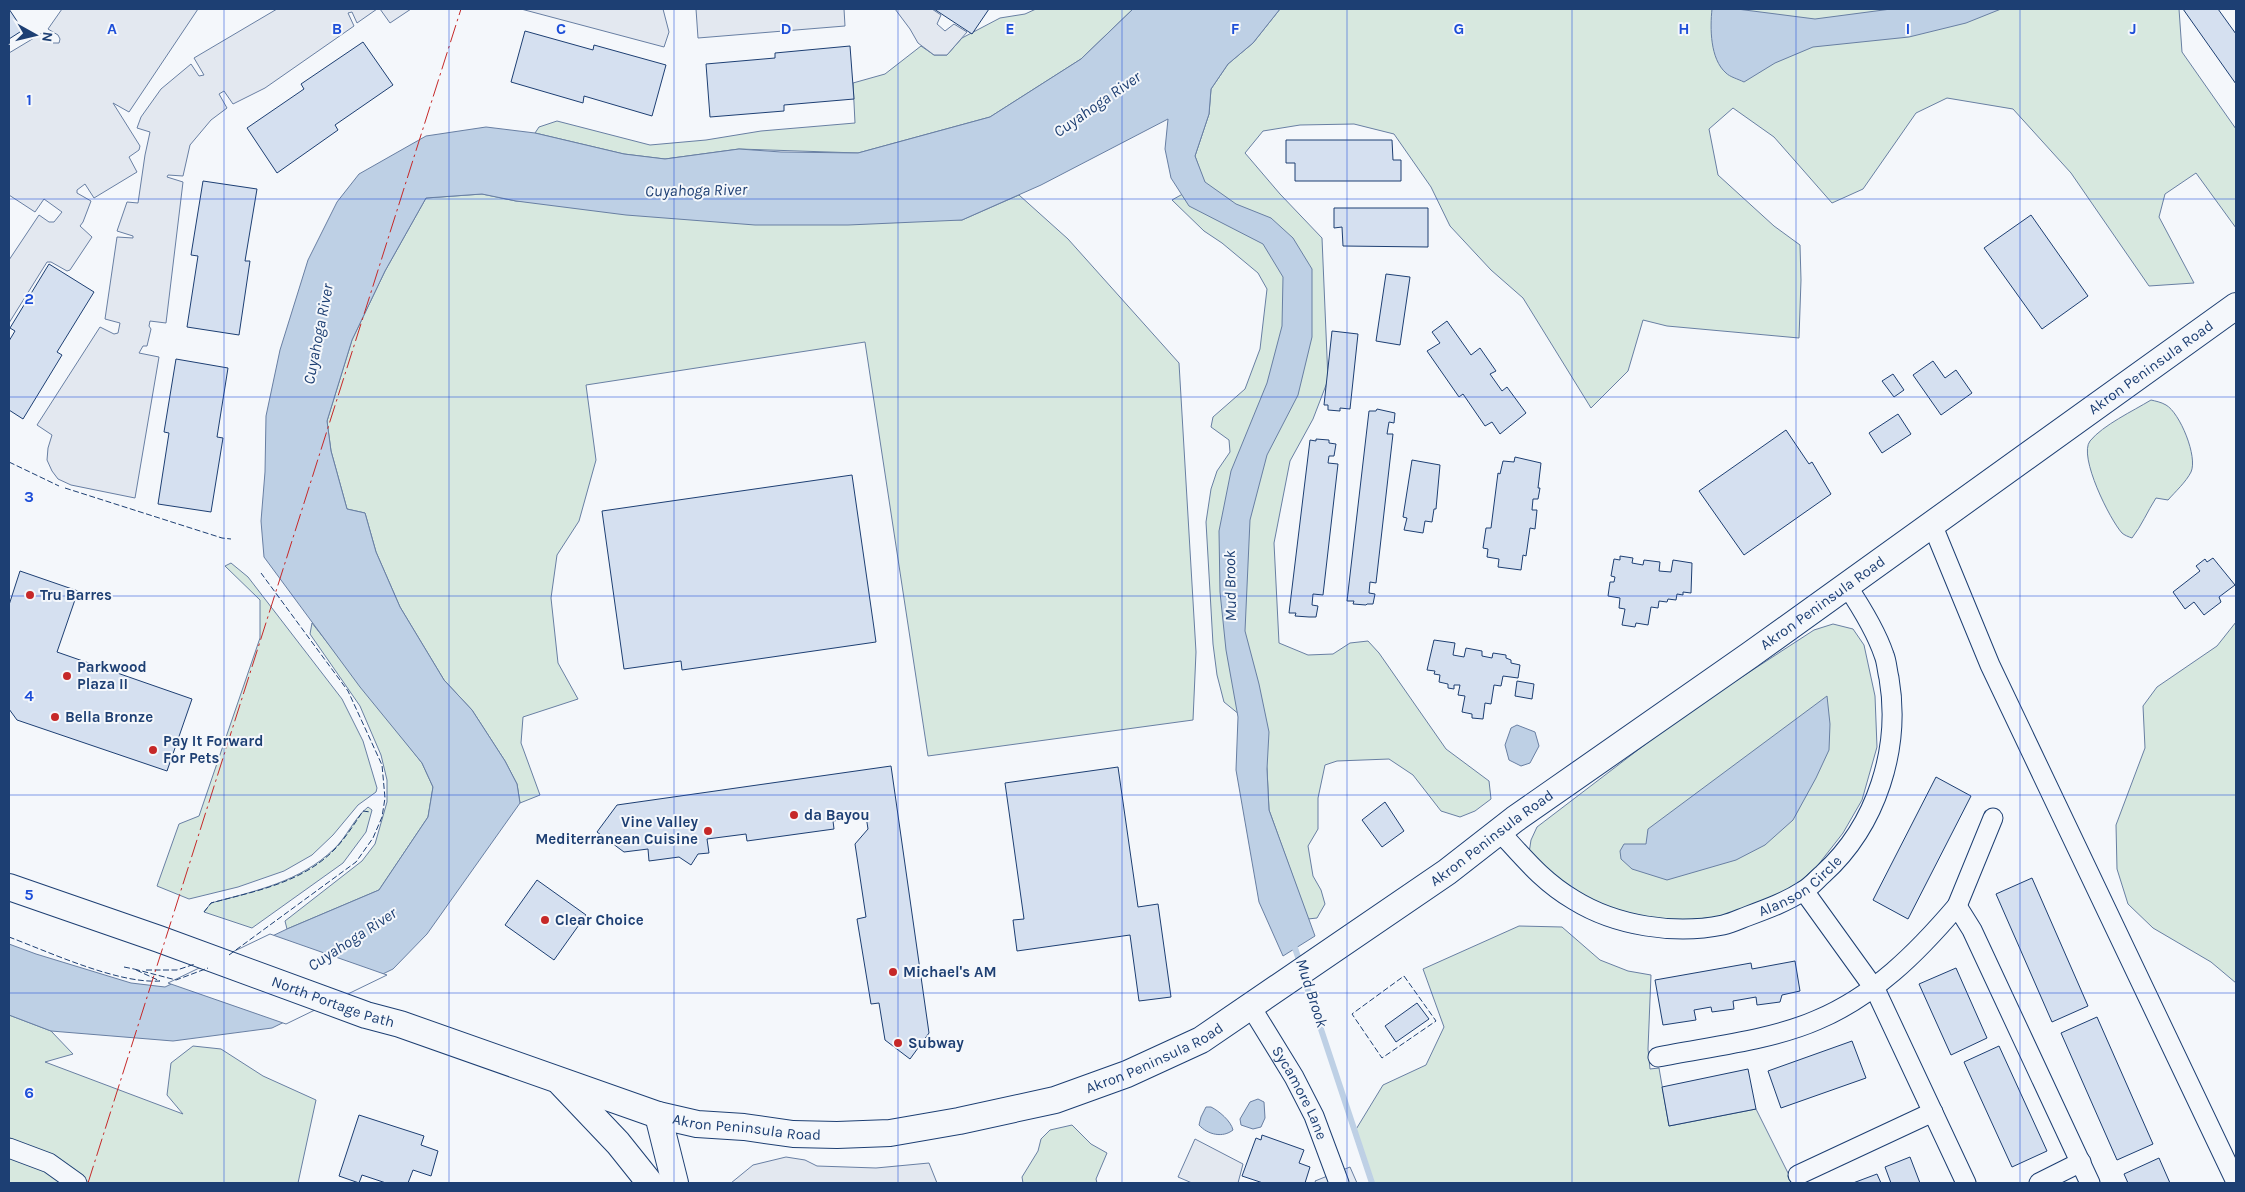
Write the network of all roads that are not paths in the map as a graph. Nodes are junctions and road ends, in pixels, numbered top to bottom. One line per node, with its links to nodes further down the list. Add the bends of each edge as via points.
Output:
1 (2236, 306): 2 (street, Akron Peninsula Road)
2 (1932, 524): 3 (street, Akron Peninsula Road); 18 (street, via 1990,665)
3 (1847, 586): 5 (street, Akron Peninsula Road); 7 (street, Alanson Circle, via 1863,609 1885,656 1892,700 1890,742 1882,781 1862,826 1836,862)
4 (1993, 818): 8 (street)
5 (1499, 831): 7 (street, Alanson Circle, via 1542,879 1575,901 1604,914 1643,925 1682,930 1725,925); 10 (street, Akron Peninsula Road, via 1447,872)
6 (9, 887): 12 (street, North Portage Path, via 366,1015)
7 (1804, 891): 9 (street)
8 (1957, 906): 9 (street, via 1903,965); 16 (street, via 1972,930)
9 (1875, 989): 11 (street, via 1815,1021 1774,1034); 13 (street)
10 (1251, 1007): 14 (street, Akron Peninsula Road, via 1201,1040 1116,1078 1055,1100 942,1125 890,1133 802,1134 697,1124); 22 (street, Sycamore Lane, via 1294,1076 1314,1116)
11 (1658, 1057)
12 (557, 1078): 14 (street, North Portage Path); 20 (street, via 618,1143)
13 (1932, 1112): 17 (street); 23 (street)
14 (658, 1115): 21 (street)
15 (9, 1148): 19 (street, via 49,1163)
16 (2081, 1162): 24 (street); 25 (street)
17 (1798, 1176)
18 (2236, 1182)
19 (76, 1183)
20 (650, 1183)
21 (675, 1183)
22 (1339, 1183)
23 (1966, 1183)
24 (2039, 1183)
25 (2090, 1183)

